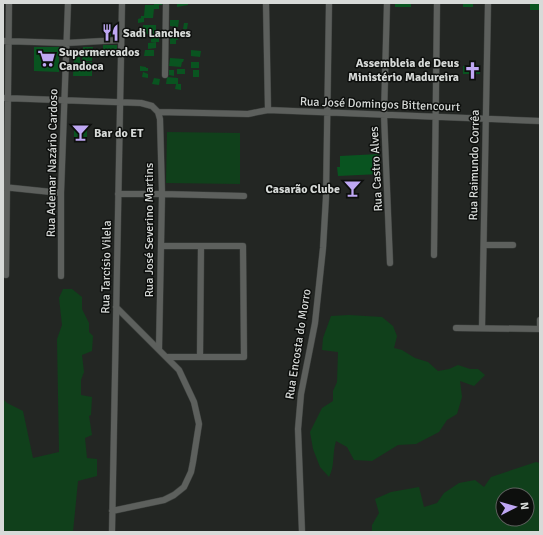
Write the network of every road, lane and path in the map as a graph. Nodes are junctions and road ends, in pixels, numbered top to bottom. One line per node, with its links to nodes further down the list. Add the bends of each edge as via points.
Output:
1 (9, 3): 11 (street)
2 (68, 3): 12 (street, Rua Ademar Nazário Cardoso)
3 (122, 3): 10 (street, Rua Tarcísio Vilela)
4 (166, 3): 13 (street)
5 (266, 3): 17 (street)
6 (328, 3): 19 (street, Rua Encosta do Morro)
7 (386, 3): 20 (street, Rua Castro Alves)
8 (437, 3): 21 (street)
9 (488, 3): 22 (street, Rua Raimundo Corrêa)
10 (121, 40): 12 (street); 16 (street, Rua Tarcísio Vilela)
11 (6, 41): 12 (street); 14 (street)
12 (66, 43): 15 (street, Rua Ademar Nazário Cardoso)
13 (165, 75)
14 (5, 98): 15 (street); 24 (street)
15 (64, 100): 16 (street); 25 (street, Rua Ademar Nazário Cardoso)
16 (120, 102): 18 (street, via 146,104); 26 (street, Rua Tarcísio Vilela)
17 (268, 110): 18 (street, Rua José Domingos Bittencourt, via 248,114); 19 (street, Rua José Domingos Bittencourt)
18 (158, 112): 27 (street, Rua José Severino Martins)
19 (327, 113): 20 (street, Rua José Domingos Bittencourt); 47 (street, Rua Encosta do Morro, via 323,248 315,323 298,416)
20 (384, 115): 21 (street, Rua José Domingos Bittencourt); 34 (street, Rua Castro Alves)
21 (436, 117): 22 (street, Rua José Domingos Bittencourt); 33 (street)
22 (486, 119): 23 (street, Rua José Domingos Bittencourt); 29 (street, Rua Raimundo Corrêa)
23 (540, 121)
24 (5, 187): 25 (street); 35 (street)
25 (61, 193): 36 (street, Rua Ademar Nazário Cardoso)
26 (118, 194): 27 (street); 37 (street, Rua Tarcísio Vilela)
27 (162, 194): 28 (street); 31 (street, Rua José Severino Martins)
28 (244, 196)
29 (484, 245): 30 (street); 40 (street, Rua Raimundo Corrêa)
30 (513, 245)
31 (161, 246): 32 (street); 42 (street, Rua José Severino Martins)
32 (201, 246): 44 (street); 44 (street, via 243,246 244,357)
33 (434, 255)
34 (390, 262)
35 (6, 274)
36 (61, 276)
37 (116, 307): 42 (street); 45 (street, Rua Tarcísio Vilela)
38 (540, 320): 41 (street)
39 (456, 328): 40 (street)
40 (482, 328): 41 (street)
41 (540, 329)
42 (159, 349): 43 (street)
43 (167, 357): 44 (street); 45 (street, via 179,370 194,402 198,418 196,449 188,480 180,491 164,500)
44 (200, 357)
45 (112, 511): 46 (street, Rua Tarcísio Vilela)
46 (112, 532)
47 (302, 532)

